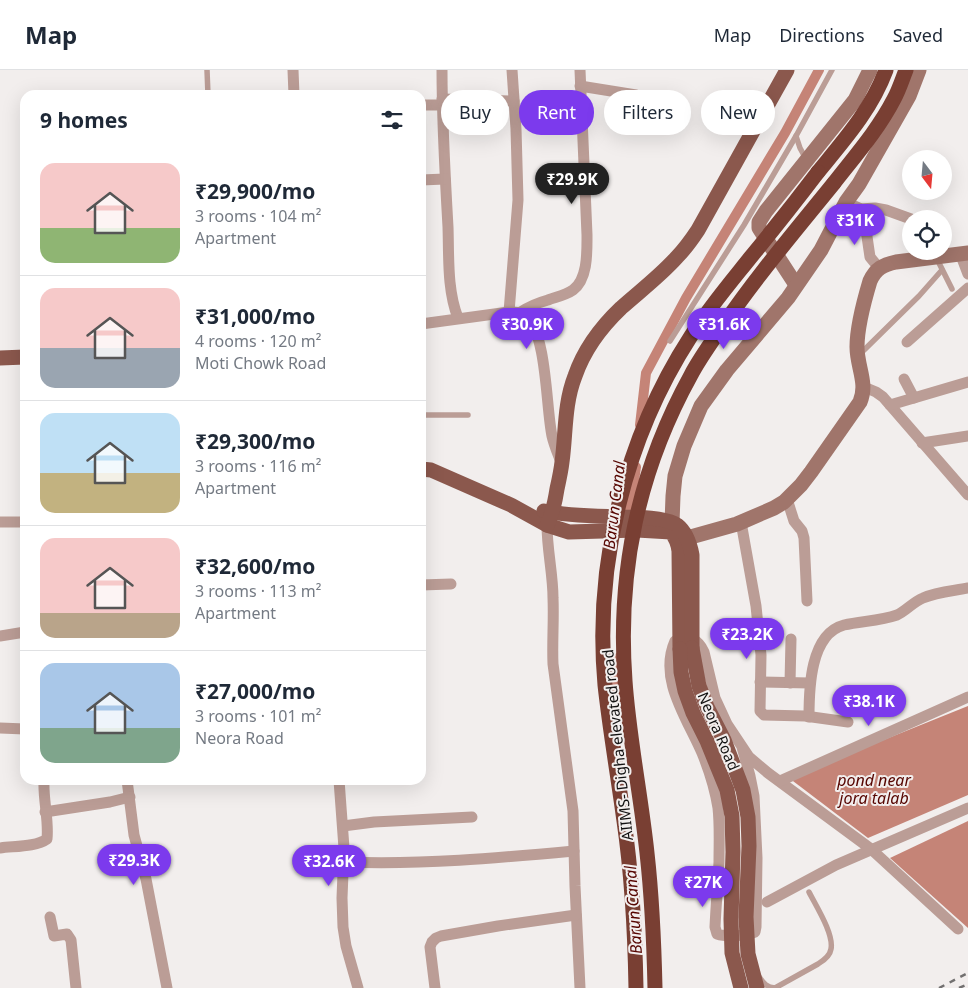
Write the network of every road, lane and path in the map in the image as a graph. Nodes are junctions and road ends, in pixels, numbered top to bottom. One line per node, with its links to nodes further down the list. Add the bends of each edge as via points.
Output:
1 (208, 70): 13 (lane)
2 (293, 70): 14 (street)
3 (442, 70): 15 (street)
4 (512, 70): 18 (street)
5 (580, 70): 12 (street)
6 (787, 70): 55 (main road, via 688,245 608,322 586,353 575,376 566,409)
7 (832, 70): 22 (lane)
8 (870, 70): 23 (street, via 855,100)
9 (886, 70): 107 (highway, AIIMS- Digha elevated road, bridge, via 862,118 691,335 656,397 621,496 606,576 605,684 628,855)
10 (906, 70): 108 (highway, AIIMS- Digha elevated road, bridge, via 895,98 876,130 748,290 708,346 675,405 640,499 625,582 623,645 647,853)
11 (918, 70): 26 (street, via 909,96)
12 (580, 86): 16 (street); 36 (street, via 587,248 584,272 574,289)
13 (208, 90)
14 (294, 90)
15 (442, 90)
16 (605, 90)
17 (509, 101): 18 (street)
18 (514, 101): 36 (street, via 518,200)
19 (441, 102): 20 (street)
20 (426, 104)
21 (443, 135): 24 (street)
22 (796, 136): 23 (lane); 39 (lane)
23 (807, 161): 33 (street, via 759,222 759,228)
24 (445, 179): 25 (street); 37 (street, via 452,296)
25 (426, 180)
26 (846, 202): 27 (street); 33 (street)
27 (861, 209): 28 (street, via 875,208); 31 (street, via 870,257)
28 (902, 216)
29 (964, 253): 30 (street); 32 (street)
30 (939, 264): 31 (street, via 896,262); 35 (lane); 44 (lane, via 919,296)
31 (878, 268): 44 (street, via 866,295 858,334)
32 (968, 274)
33 (796, 285): 63 (street, via 726,370 701,406 675,476)
34 (968, 288): 40 (street)
35 (952, 289)
36 (514, 312): 37 (street); 55 (street, via 526,316 539,340 552,437)
37 (458, 318): 38 (street)
38 (426, 323)
39 (670, 341)
40 (907, 342)
41 (20, 350): 42 (main road)
42 (0, 351)
43 (20, 357): 45 (main road)
44 (858, 357): 48 (street)
45 (0, 358)
46 (904, 379): 49 (street)
47 (968, 382): 49 (street)
48 (864, 387): 50 (street, via 876,392); 58 (street, via 860,402 819,462)
49 (914, 398): 50 (street)
50 (890, 405): 54 (street)
51 (426, 415): 52 (lane)
52 (468, 415)
53 (968, 436): 54 (street)
54 (922, 443): 57 (street)
55 (562, 462): 59 (main road)
56 (426, 467): 59 (main road, via 511,505)
57 (968, 494)
58 (787, 499): 62 (street); 69 (street, via 794,522 802,530 804,538)
59 (556, 517): 64 (main road, bridge); 64 (main road, bridge, via 569,532); 94 (street, via 547,539 553,597 553,664 573,812)
60 (0, 522): 61 (street)
61 (20, 522)
62 (741, 522): 65 (street); 74 (street, via 756,606)
63 (672, 523): 64 (main road, via 655,518); 65 (main road, via 677,525)
64 (639, 524): 65 (main road, via 671,532)
65 (683, 541): 73 (main road, Neora Road, via 679,551)
66 (451, 584): 67 (street)
67 (426, 585)
68 (968, 588): 76 (street, via 924,597 897,614 836,628 820,647)
69 (807, 601)
70 (20, 633): 71 (street)
71 (0, 636)
72 (791, 640): 75 (street)
73 (686, 644): 82 (street, via 698,641 701,646 715,698); 82 (street, via 675,641 671,680 702,754 718,808 720,833 715,927 717,934 722,936 755,936 756,927 754,796); 101 (main road, Neora Road, bridge, via 707,707 743,790 749,846)
74 (760, 682): 75 (street); 78 (street, via 762,713)
75 (790, 683): 76 (street)
76 (810, 683): 78 (street)
77 (968, 697): 83 (street)
78 (809, 716): 79 (street)
79 (848, 722)
80 (0, 728): 81 (street)
81 (20, 729)
82 (742, 747): 83 (street, via 758,765)
83 (780, 781): 93 (street)
84 (44, 785): 89 (street)
85 (128, 785): 87 (street)
86 (339, 785): 91 (street)
87 (130, 797): 89 (street); 103 (street, via 134,835)
88 (968, 808): 93 (street)
89 (45, 812): 92 (street, via 45,841)
90 (472, 817): 91 (street)
91 (343, 826): 95 (street)
92 (0, 848)
93 (871, 849): 97 (street); 100 (street)
94 (574, 851): 95 (street, via 452,860); 98 (street)
95 (344, 862): 104 (street, via 343,927)
96 (809, 892): 101 (lane, via 828,931 831,949 825,960 775,988)
97 (767, 902)
98 (576, 915): 105 (street, via 436,938 430,947); 106 (street)
99 (50, 917): 102 (street, via 54,936 67,934 71,940)
100 (958, 929)
101 (747, 973): 109 (main road, Neora Road, bridge)
102 (76, 988)
103 (167, 988)
104 (358, 988)
105 (435, 988)
106 (580, 988)
107 (636, 988)
108 (655, 988)
109 (757, 988)

